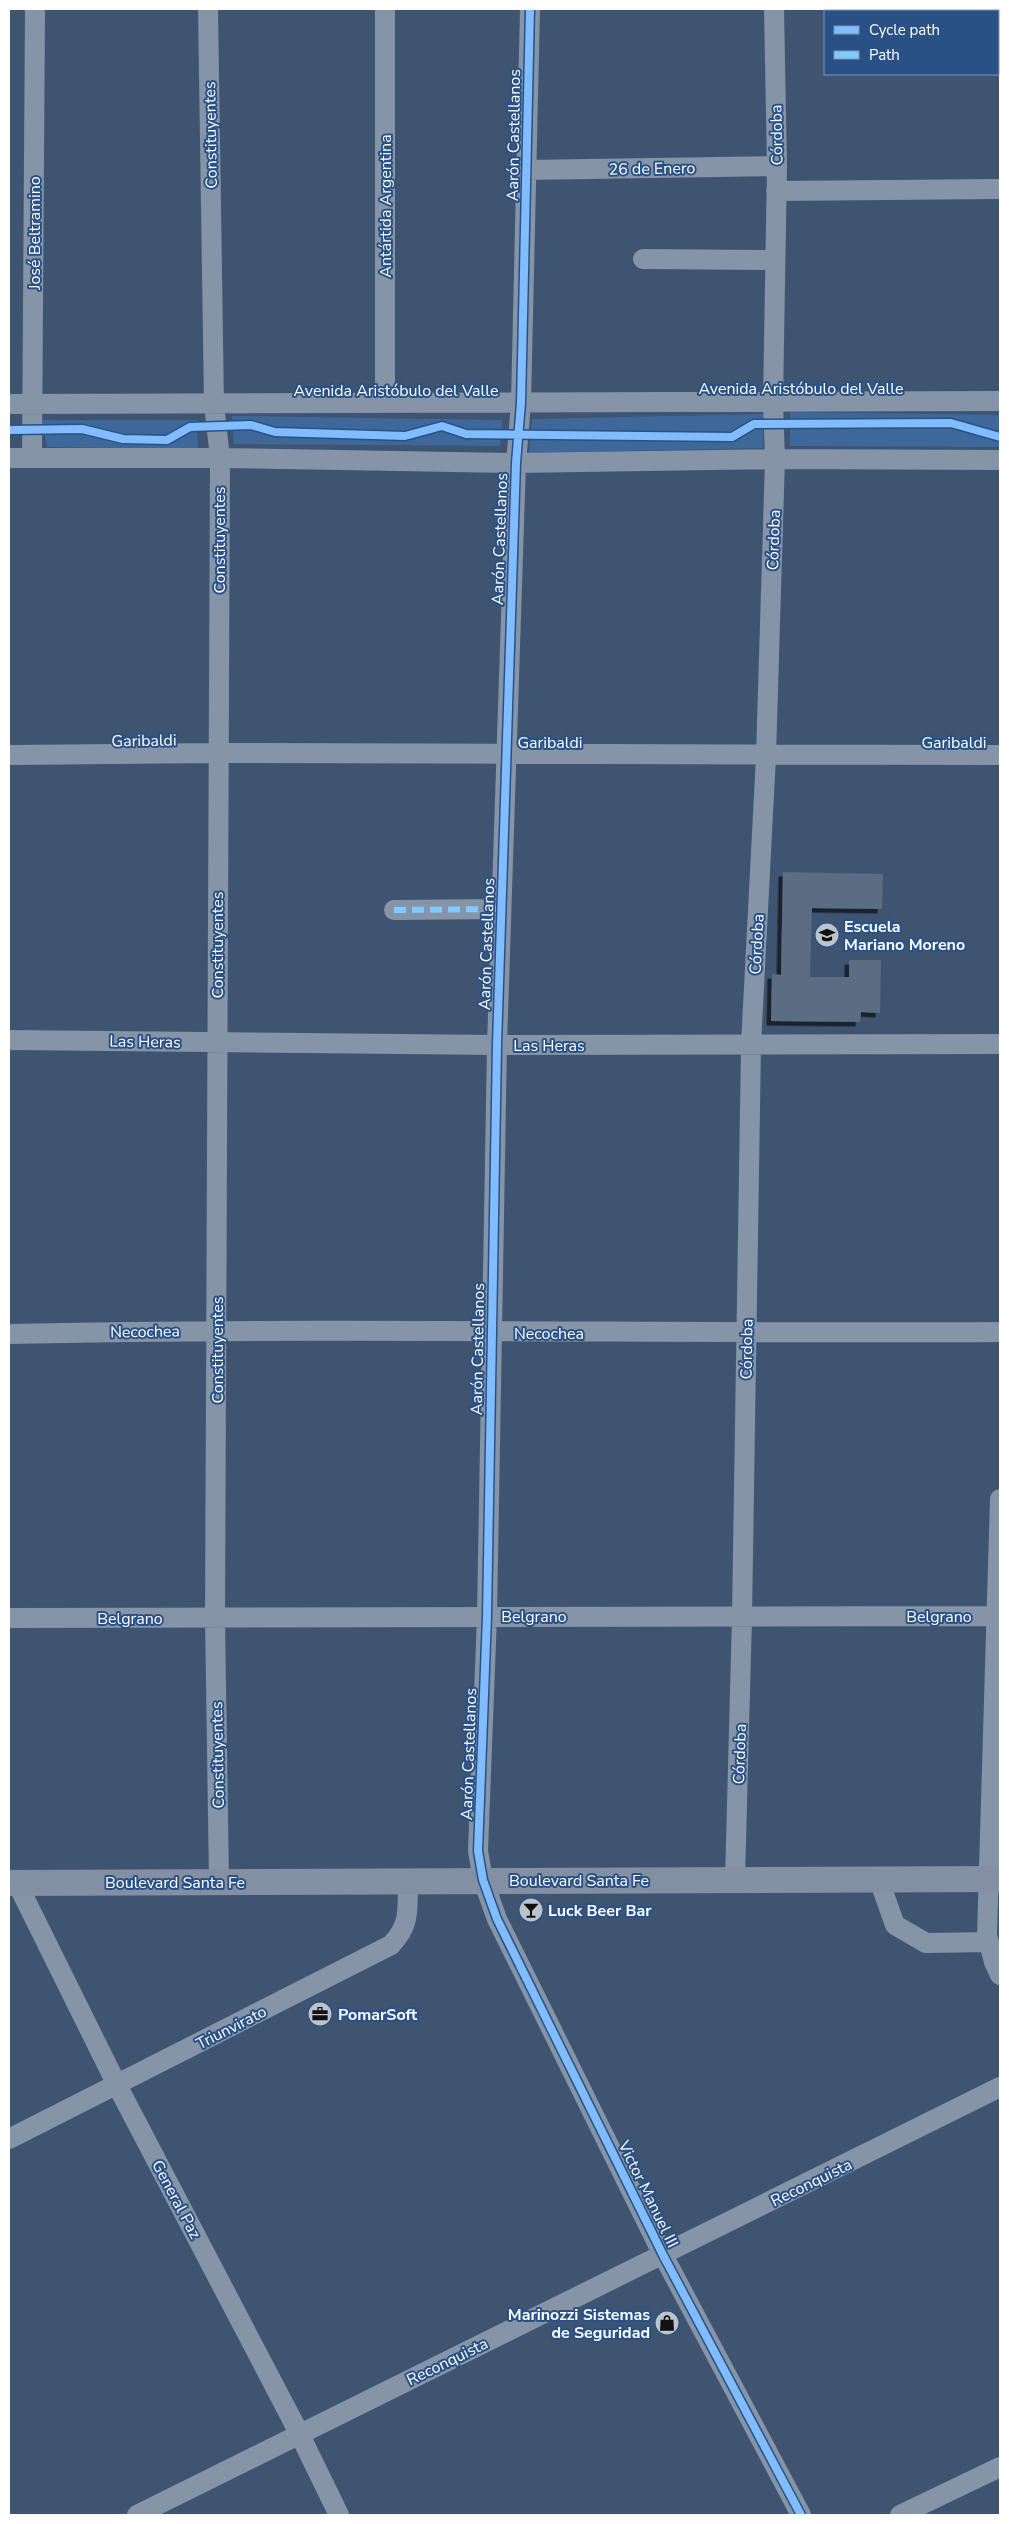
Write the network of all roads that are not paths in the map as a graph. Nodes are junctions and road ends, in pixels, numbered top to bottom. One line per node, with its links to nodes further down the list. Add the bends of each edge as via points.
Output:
1 (35, 9): 17 (street, José Beltramino)
2 (208, 9): 18 (street, Constituyentes)
3 (385, 9): 14 (street, Antártida Argentina)
4 (530, 9): 7 (street, Aarón Castellanos)
5 (774, 9): 6 (street, Córdoba)
6 (777, 166): 7 (street, 26 de Enero); 9 (street, Córdoba)
7 (526, 170): 15 (street, Aarón Castellanos)
8 (1000, 189): 9 (street)
9 (776, 191): 11 (street, Córdoba)
10 (643, 259): 11 (street)
11 (775, 260): 13 (street, Córdoba)
12 (1000, 401): 13 (street, Avenida Aristóbulo del Valle)
13 (773, 402): 15 (street, Avenida Aristóbulo del Valle); 22 (street, Córdoba)
14 (385, 403): 15 (street, Avenida Aristóbulo del Valle); 18 (street, Avenida Aristóbulo del Valle)
15 (521, 403): 24 (street, Aarón Castellanos)
16 (9, 404): 17 (street, Avenida Aristóbulo del Valle)
17 (32, 404): 18 (street, Avenida Aristóbulo del Valle); 19 (street, José Beltramino)
18 (214, 404): 21 (street, Constituyentes)
19 (32, 457): 20 (street); 21 (street)
20 (9, 458)
21 (220, 458): 24 (street); 25 (street, Constituyentes)
22 (775, 459): 23 (street); 24 (street); 29 (street, Córdoba)
23 (1000, 460)
24 (516, 463): 27 (street, Aarón Castellanos)
25 (217, 754): 26 (street, Garibaldi); 27 (street, Garibaldi); 33 (street, Constituyentes)
26 (9, 755)
27 (505, 755): 29 (street, Garibaldi); 30 (street, Aarón Castellanos)
28 (1000, 755): 29 (street, Garibaldi)
29 (766, 756): 36 (street, Córdoba)
30 (501, 909): 31 (street); 35 (street, Aarón Castellanos)
31 (394, 910)
32 (9, 1040): 33 (street, Las Heras)
33 (217, 1042): 35 (street, Las Heras); 37 (street, Constituyentes)
34 (1000, 1044): 36 (street, Las Heras)
35 (497, 1045): 36 (street, Las Heras); 39 (street, Aarón Castellanos)
36 (752, 1045): 40 (street, Córdoba)
37 (217, 1330): 39 (street, Necochea); 41 (street, Necochea); 47 (street, Constituyentes)
38 (1000, 1332): 40 (street, Necochea)
39 (491, 1333): 40 (street, Necochea); 43 (street, Aarón Castellanos)
40 (746, 1333): 44 (street, Córdoba)
41 (9, 1334)
42 (1000, 1498): 45 (street)
43 (487, 1616): 44 (street, Belgrano); 47 (street, Belgrano); 49 (street, Aarón Castellanos, via 478,1851)
44 (742, 1616): 45 (street, Belgrano); 50 (street, Córdoba)
45 (998, 1616): 48 (street)
46 (9, 1618): 47 (street, Belgrano)
47 (215, 1618): 52 (street, Constituyentes)
48 (995, 1879): 51 (main road, Boulevard Santa Fe); 55 (street, via 987,1934)
49 (483, 1880): 50 (main road, Boulevard Santa Fe); 53 (main road, Boulevard Santa Fe); 60 (street, Victor Manuel III, via 497,1919)
50 (735, 1880): 51 (main road, Boulevard Santa Fe)
51 (879, 1880): 55 (street, via 895,1925 926,1944)
52 (218, 1882): 53 (main road, Boulevard Santa Fe); 54 (main road, Boulevard Santa Fe)
53 (408, 1882): 57 (street, Triunvirato, via 404,1932 391,1945)
54 (13, 1883): 57 (street, General Paz)
55 (989, 1942): 56 (street)
56 (1000, 1975)
57 (117, 2085): 59 (street, Triunvirato); 61 (street, General Paz)
58 (1000, 2087): 60 (street, Reconquista)
59 (9, 2139)
60 (663, 2255): 61 (street, Reconquista); 65 (street, Victor Manuel III)
61 (299, 2433): 63 (street, Reconquista); 64 (street, General Paz)
62 (1000, 2467): 66 (street)
63 (137, 2515)
64 (339, 2515)
65 (801, 2515)
66 (900, 2515)

